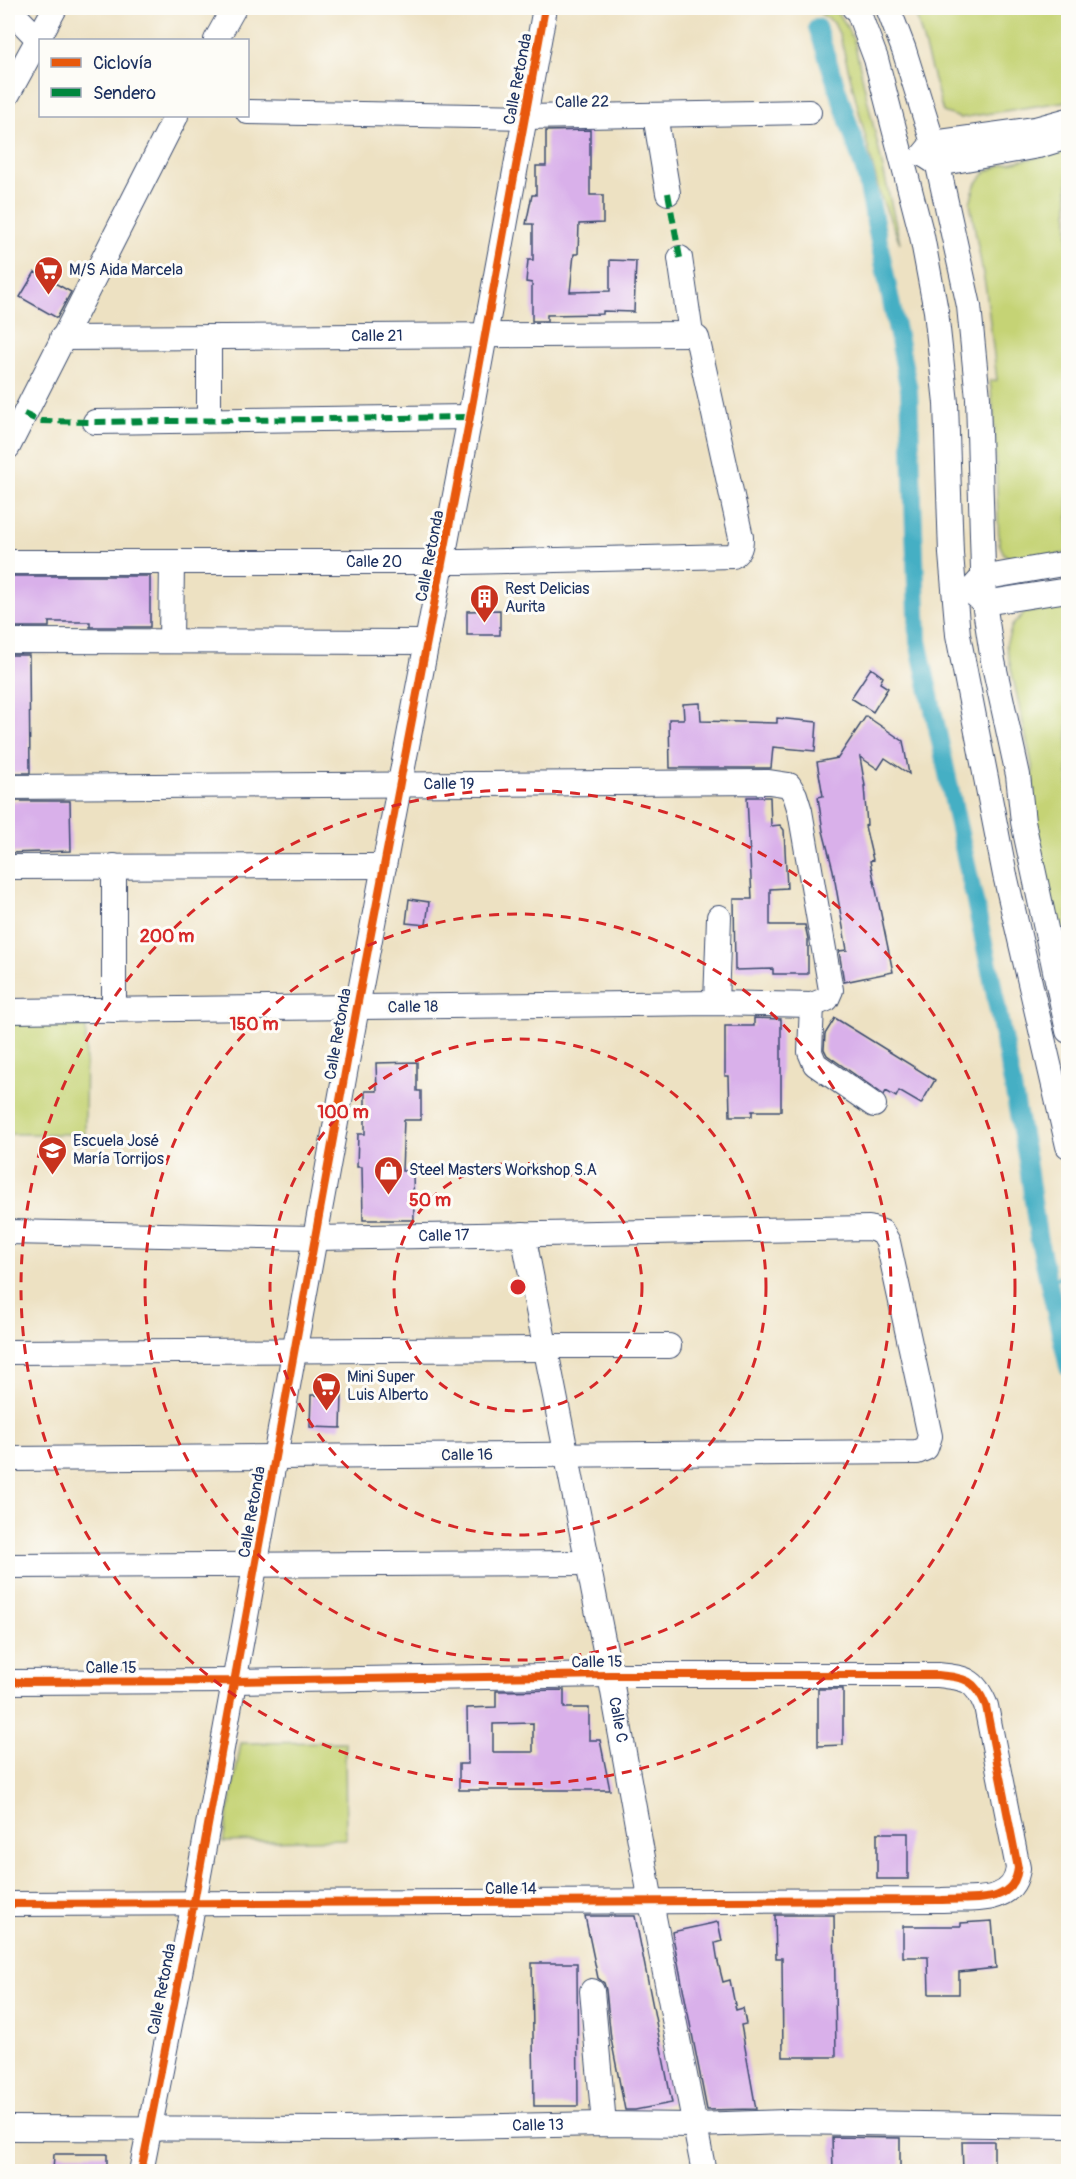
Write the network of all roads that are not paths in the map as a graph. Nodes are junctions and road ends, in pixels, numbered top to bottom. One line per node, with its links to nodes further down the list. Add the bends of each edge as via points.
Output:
1 (8, 8): 9 (street)
2 (55, 8): 7 (street)
3 (234, 8): 8 (street)
4 (545, 8): 16 (street, Calle Retonda)
5 (854, 8): 11 (street, via 876,59)
6 (888, 8): 19 (street, via 904,50)
7 (40, 39)
8 (217, 39)
9 (39, 40): 10 (street)
10 (8, 94)
11 (890, 111): 19 (street, via 904,135); 21 (street)
12 (249, 112): 16 (street, Calle 22)
13 (809, 112): 14 (street, Calle 22)
14 (655, 115): 16 (street, Calle 22); 20 (street)
15 (175, 117): 26 (street)
16 (525, 117): 24 (street, Calle Retonda)
17 (1068, 120): 19 (street)
18 (1068, 137): 19 (street, via 1038,146)
19 (931, 154): 21 (street, via 916,170); 36 (street, via 969,306 978,398)
20 (668, 193)
21 (913, 203): 31 (street, via 936,311 946,403)
22 (680, 258): 23 (street)
23 (691, 334): 24 (street, Calle 21); 34 (street, Calle 20, via 697,338 739,526 738,552 726,557)
24 (485, 336): 25 (street, Calle 21); 27 (street, Calle Retonda)
25 (209, 337): 26 (street, Calle 21); 28 (street)
26 (62, 338): 30 (street)
27 (470, 417): 28 (street); 34 (street, Calle Retonda)
28 (209, 420): 29 (street)
29 (95, 422)
30 (8, 447)
31 (951, 554): 36 (street, via 958,573); 38 (street)
32 (8, 562): 33 (street, Calle 20)
33 (172, 562): 34 (street, Calle 20); 40 (street)
34 (442, 562): 41 (street, Calle Retonda)
35 (1068, 563): 36 (street)
36 (979, 590): 37 (street); 38 (street, via 960,612); 53 (street)
37 (1068, 590)
38 (958, 635): 55 (street, via 1005,875)
39 (8, 641): 40 (street)
40 (171, 641): 41 (street)
41 (427, 642): 42 (street, Calle Retonda)
42 (399, 785): 43 (street, Calle 19); 45 (street, Calle Retonda); 49 (street, Calle 19, via 789,785 800,811 831,990 827,999)
43 (8, 787)
44 (114, 866): 45 (street); 46 (street); 51 (street)
45 (384, 866): 50 (street, Calle Retonda)
46 (8, 867)
47 (719, 917): 48 (street)
48 (716, 1003): 49 (street, Calle 18); 50 (street, Calle 18)
49 (815, 1004): 54 (street, via 810,1052 815,1064)
50 (357, 1007): 51 (street, Calle 18); 58 (street, Calle Retonda)
51 (114, 1010): 52 (street, Calle 18)
52 (8, 1011)
53 (1068, 1031)
54 (874, 1105)
55 (1068, 1146)
56 (8, 1232): 58 (street, Calle 17)
57 (523, 1234): 58 (street, Calle 17); 60 (street, Calle C); 63 (street, Calle 17, via 868,1228 882,1232 888,1242 930,1436)
58 (316, 1238): 61 (street, Calle Retonda)
59 (669, 1346): 60 (street)
60 (546, 1347): 61 (street); 64 (street, Calle C)
61 (295, 1350): 62 (street); 65 (street, Calle Retonda)
62 (8, 1352)
63 (926, 1448): 64 (street, Calle 16, via 917,1452)
64 (567, 1454): 65 (street, Calle 16); 67 (street, Calle C)
65 (275, 1458): 66 (street, Calle 16); 68 (street, Calle Retonda)
66 (8, 1459)
67 (588, 1563): 68 (street); 70 (street, Calle C)
68 (256, 1564): 69 (street); 71 (street, Calle Retonda)
69 (8, 1566)
70 (610, 1675): 71 (street, Calle 15); 73 (street, Calle 15, via 938,1675 972,1683 986,1706 1014,1845 1018,1868); 75 (street, Calle C)
71 (234, 1681): 72 (street, Calle 15); 74 (street, Calle Retonda)
72 (8, 1682)
73 (1012, 1887): 75 (street, Calle 14, via 991,1897 942,1900)
74 (194, 1902): 75 (street, Calle 14); 76 (street, Calle 14); 82 (street, Calle Retonda)
75 (651, 1902): 79 (street, Calle C)
76 (8, 1904)
77 (591, 1991): 78 (street)
78 (604, 2124): 79 (street, Calle 13); 82 (street, Calle 13)
79 (695, 2125): 80 (street, Calle 13, via 788,2122); 84 (street, Calle C)
80 (1068, 2126)
81 (8, 2128): 82 (street, Calle 13)
82 (148, 2128): 83 (street, Calle Retonda)
83 (141, 2172)
84 (704, 2172)

